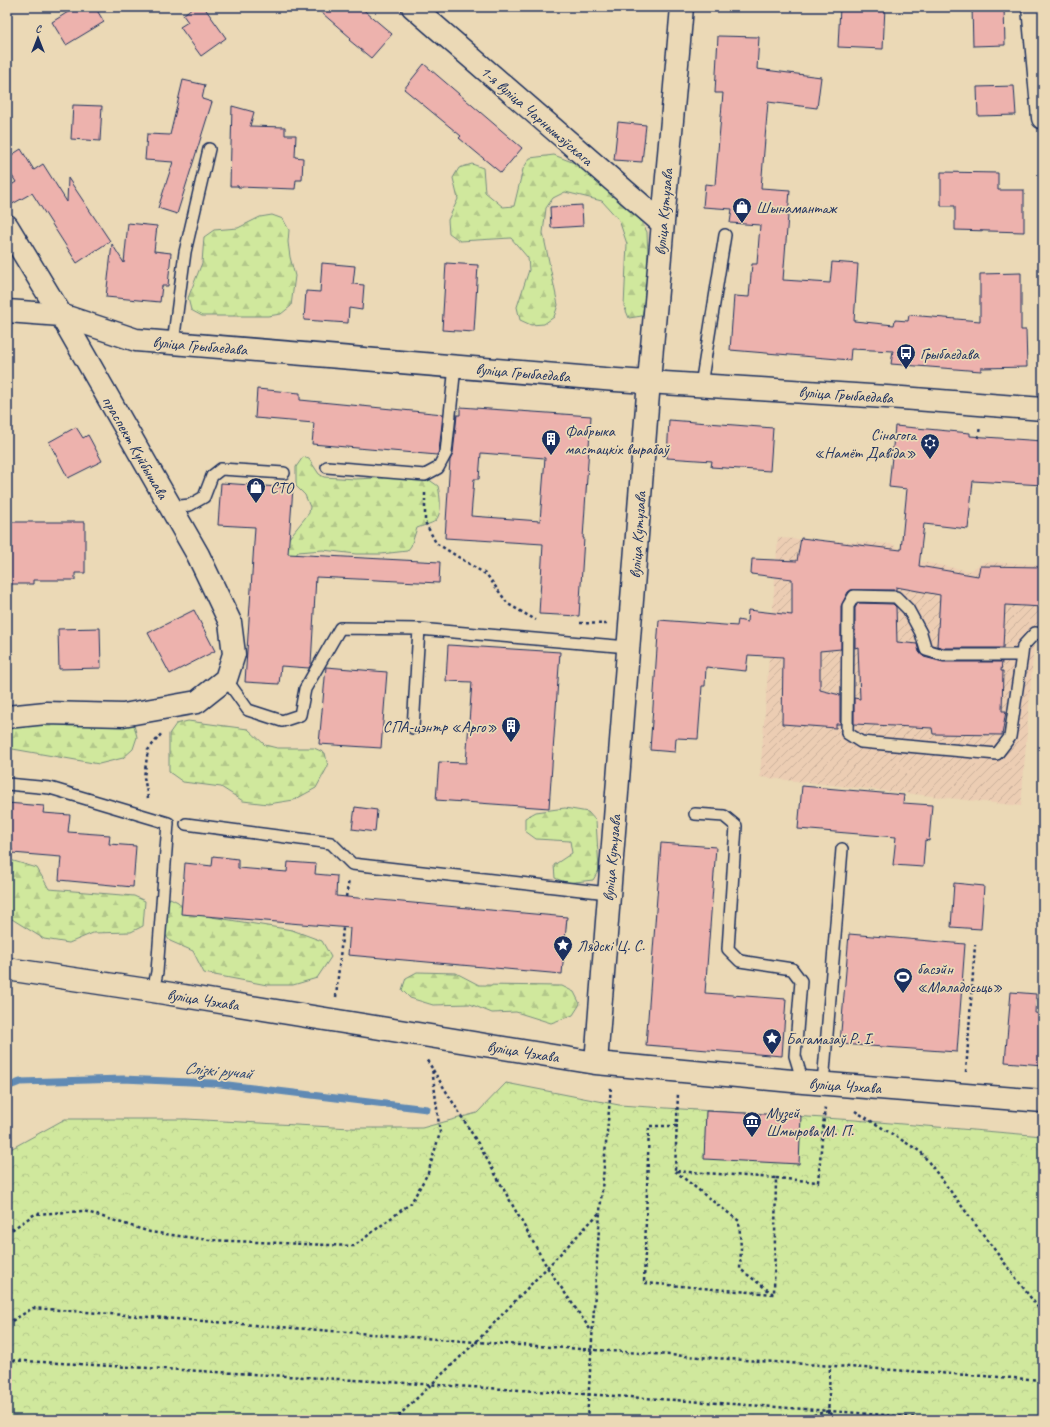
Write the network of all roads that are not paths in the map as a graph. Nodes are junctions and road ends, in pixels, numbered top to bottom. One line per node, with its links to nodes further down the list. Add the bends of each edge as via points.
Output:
1 (413, 7): 6 (street, 1-я вуліца Чарнышэўскага)
2 (682, 7): 6 (street, вуліца Кутузава)
3 (1033, 7): 4 (street)
4 (1043, 118)
5 (209, 149): 11 (lane, via 185,252)
6 (662, 223): 13 (street, вуліца Кутузава)
7 (7, 226): 10 (street, праспект Куйбышава)
8 (725, 235): 14 (lane)
9 (7, 311): 10 (street, вуліца Грыбаедава)
10 (61, 315): 11 (street, вуліца Грыбаедава, via 136,340); 18 (street, праспект Куйбышава)
11 (173, 343): 12 (street, вуліца Грыбаедава)
12 (455, 366): 13 (street, вуліца Грыбаедава); 16 (lane, via 446,453 438,468 425,475)
13 (649, 381): 14 (street, вуліца Грыбаедава); 21 (street, вуліца Кутузава)
14 (702, 385): 15 (street, вуліца Грыбаедава)
15 (1043, 409)
16 (327, 467)
17 (284, 473): 18 (lane, via 221,469 212,476 204,497 190,505)
18 (171, 507): 23 (street, праспект Куйбышава, via 198,555 230,622 234,654)
19 (419, 629): 21 (lane); 23 (lane, via 340,628 306,689 300,715 282,722 248,710); 25 (lane)
20 (1043, 634): 22 (lane, via 1035,633 1023,646)
21 (628, 647): 30 (street, вуліца Кутузава)
22 (1022, 656): 22 (lane, via 1010,737 997,754 861,742 847,733 848,606 854,596 896,597 908,609 921,632 926,650 943,656)
23 (226, 679): 24 (street, via 197,702 123,715 46,713)
24 (7, 717)
25 (413, 728)
26 (7, 784): 32 (lane, via 50,788 168,822)
27 (695, 814): 34 (lane, via 724,816 736,826 728,948 740,961 792,970 801,981 795,1056)
28 (186, 824): 30 (lane, via 331,843 352,864)
29 (842, 849): 34 (lane)
30 (608, 893): 33 (street, вуліца Кутузава)
31 (7, 969): 32 (street, вуліца Чэхава)
32 (153, 991): 33 (street, вуліца Чэхава)
33 (596, 1063): 34 (street, вуліца Чэхава)
34 (817, 1089): 35 (street, вуліца Чэхава)
35 (1043, 1101)

